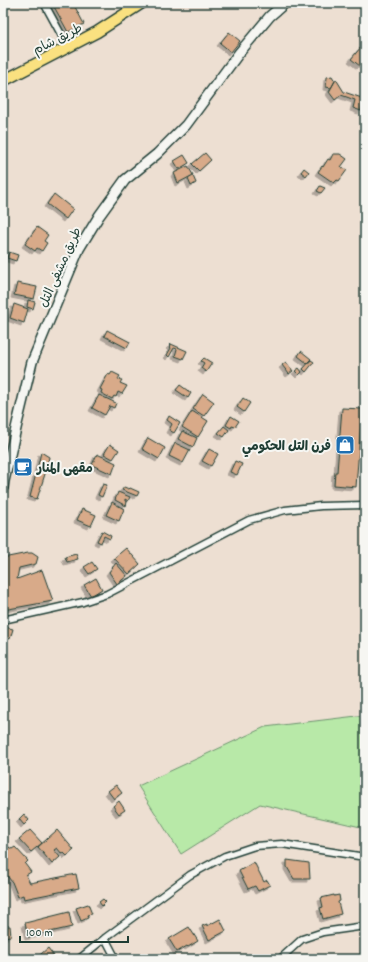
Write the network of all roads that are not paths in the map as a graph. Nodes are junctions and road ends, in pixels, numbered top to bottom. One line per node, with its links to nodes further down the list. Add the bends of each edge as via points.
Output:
1 (44, 3): 4 (street)
2 (142, 3): 4 (main road, طريق شام)
3 (285, 3): 6 (street, طريق مشفى التل, via 270,16 239,53 186,125 157,154 125,180 79,249 32,362)
4 (68, 47): 5 (main road, طريق شام)
5 (3, 81)
6 (3, 488)
7 (365, 506): 8 (street, via 321,506 285,510 249,520 107,594)
8 (3, 620)
9 (365, 857): 11 (street, via 282,844 254,846 225,856 190,875)
10 (365, 926): 14 (street, via 323,932 302,939)
11 (105, 938): 12 (street); 13 (street)
12 (79, 959)
13 (116, 959)
14 (280, 959)

